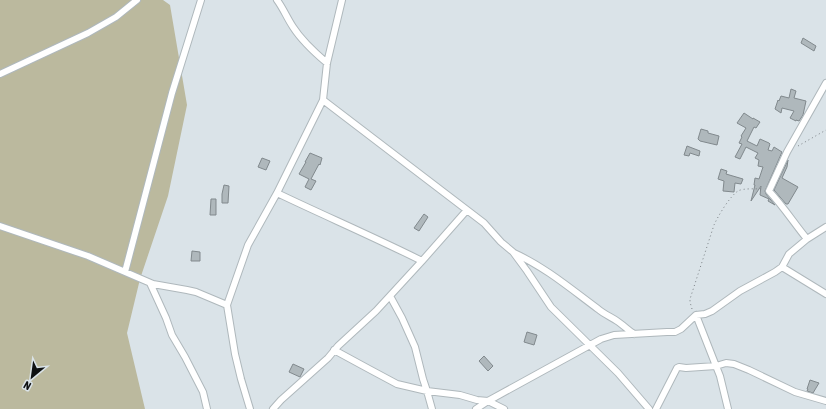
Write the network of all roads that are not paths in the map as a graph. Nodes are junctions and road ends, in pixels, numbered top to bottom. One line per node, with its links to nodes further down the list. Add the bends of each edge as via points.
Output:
1 (137, 0): 6 (street, via 116,17 88,33)
2 (201, 0): 17 (street, via 172,93)
3 (277, 0): 5 (street, via 305,44)
4 (342, 0): 5 (street)
5 (327, 63): 8 (street)
6 (0, 74)
7 (826, 83): 13 (street, via 787,152 769,191)
8 (323, 100): 9 (street); 10 (street)
9 (277, 194): 15 (street); 21 (street, via 248,246)
10 (467, 210): 14 (street); 15 (street)
11 (0, 226): 17 (street, via 88,256)
12 (826, 227): 13 (street)
13 (807, 238): 16 (street, via 790,254)
14 (513, 252): 23 (street, via 574,290); 24 (street, via 551,307)
15 (422, 261): 20 (street)
16 (782, 267): 19 (street); 22 (street, via 740,291 712,311)
17 (125, 272): 18 (street)
18 (150, 283): 21 (street, via 196,292); 30 (street, via 172,335 203,392)
19 (826, 294)
20 (390, 296): 25 (street); 27 (street, via 415,347)
21 (227, 305): 31 (street, via 233,343)
22 (696, 315): 23 (street, via 674,332); 26 (street)
23 (634, 334): 24 (street, via 614,335)
24 (590, 345): 28 (street); 36 (street)
25 (334, 350): 27 (street, via 396,384); 32 (street)
26 (716, 366): 29 (street, via 734,364 795,392); 37 (street, via 677,368); 38 (street)
27 (427, 391): 28 (street); 33 (street)
28 (488, 401): 34 (street); 35 (street)
29 (826, 401)
30 (207, 409)
31 (250, 409)
32 (273, 409)
33 (432, 409)
34 (476, 409)
35 (504, 409)
36 (650, 409)
37 (656, 409)
38 (728, 409)

